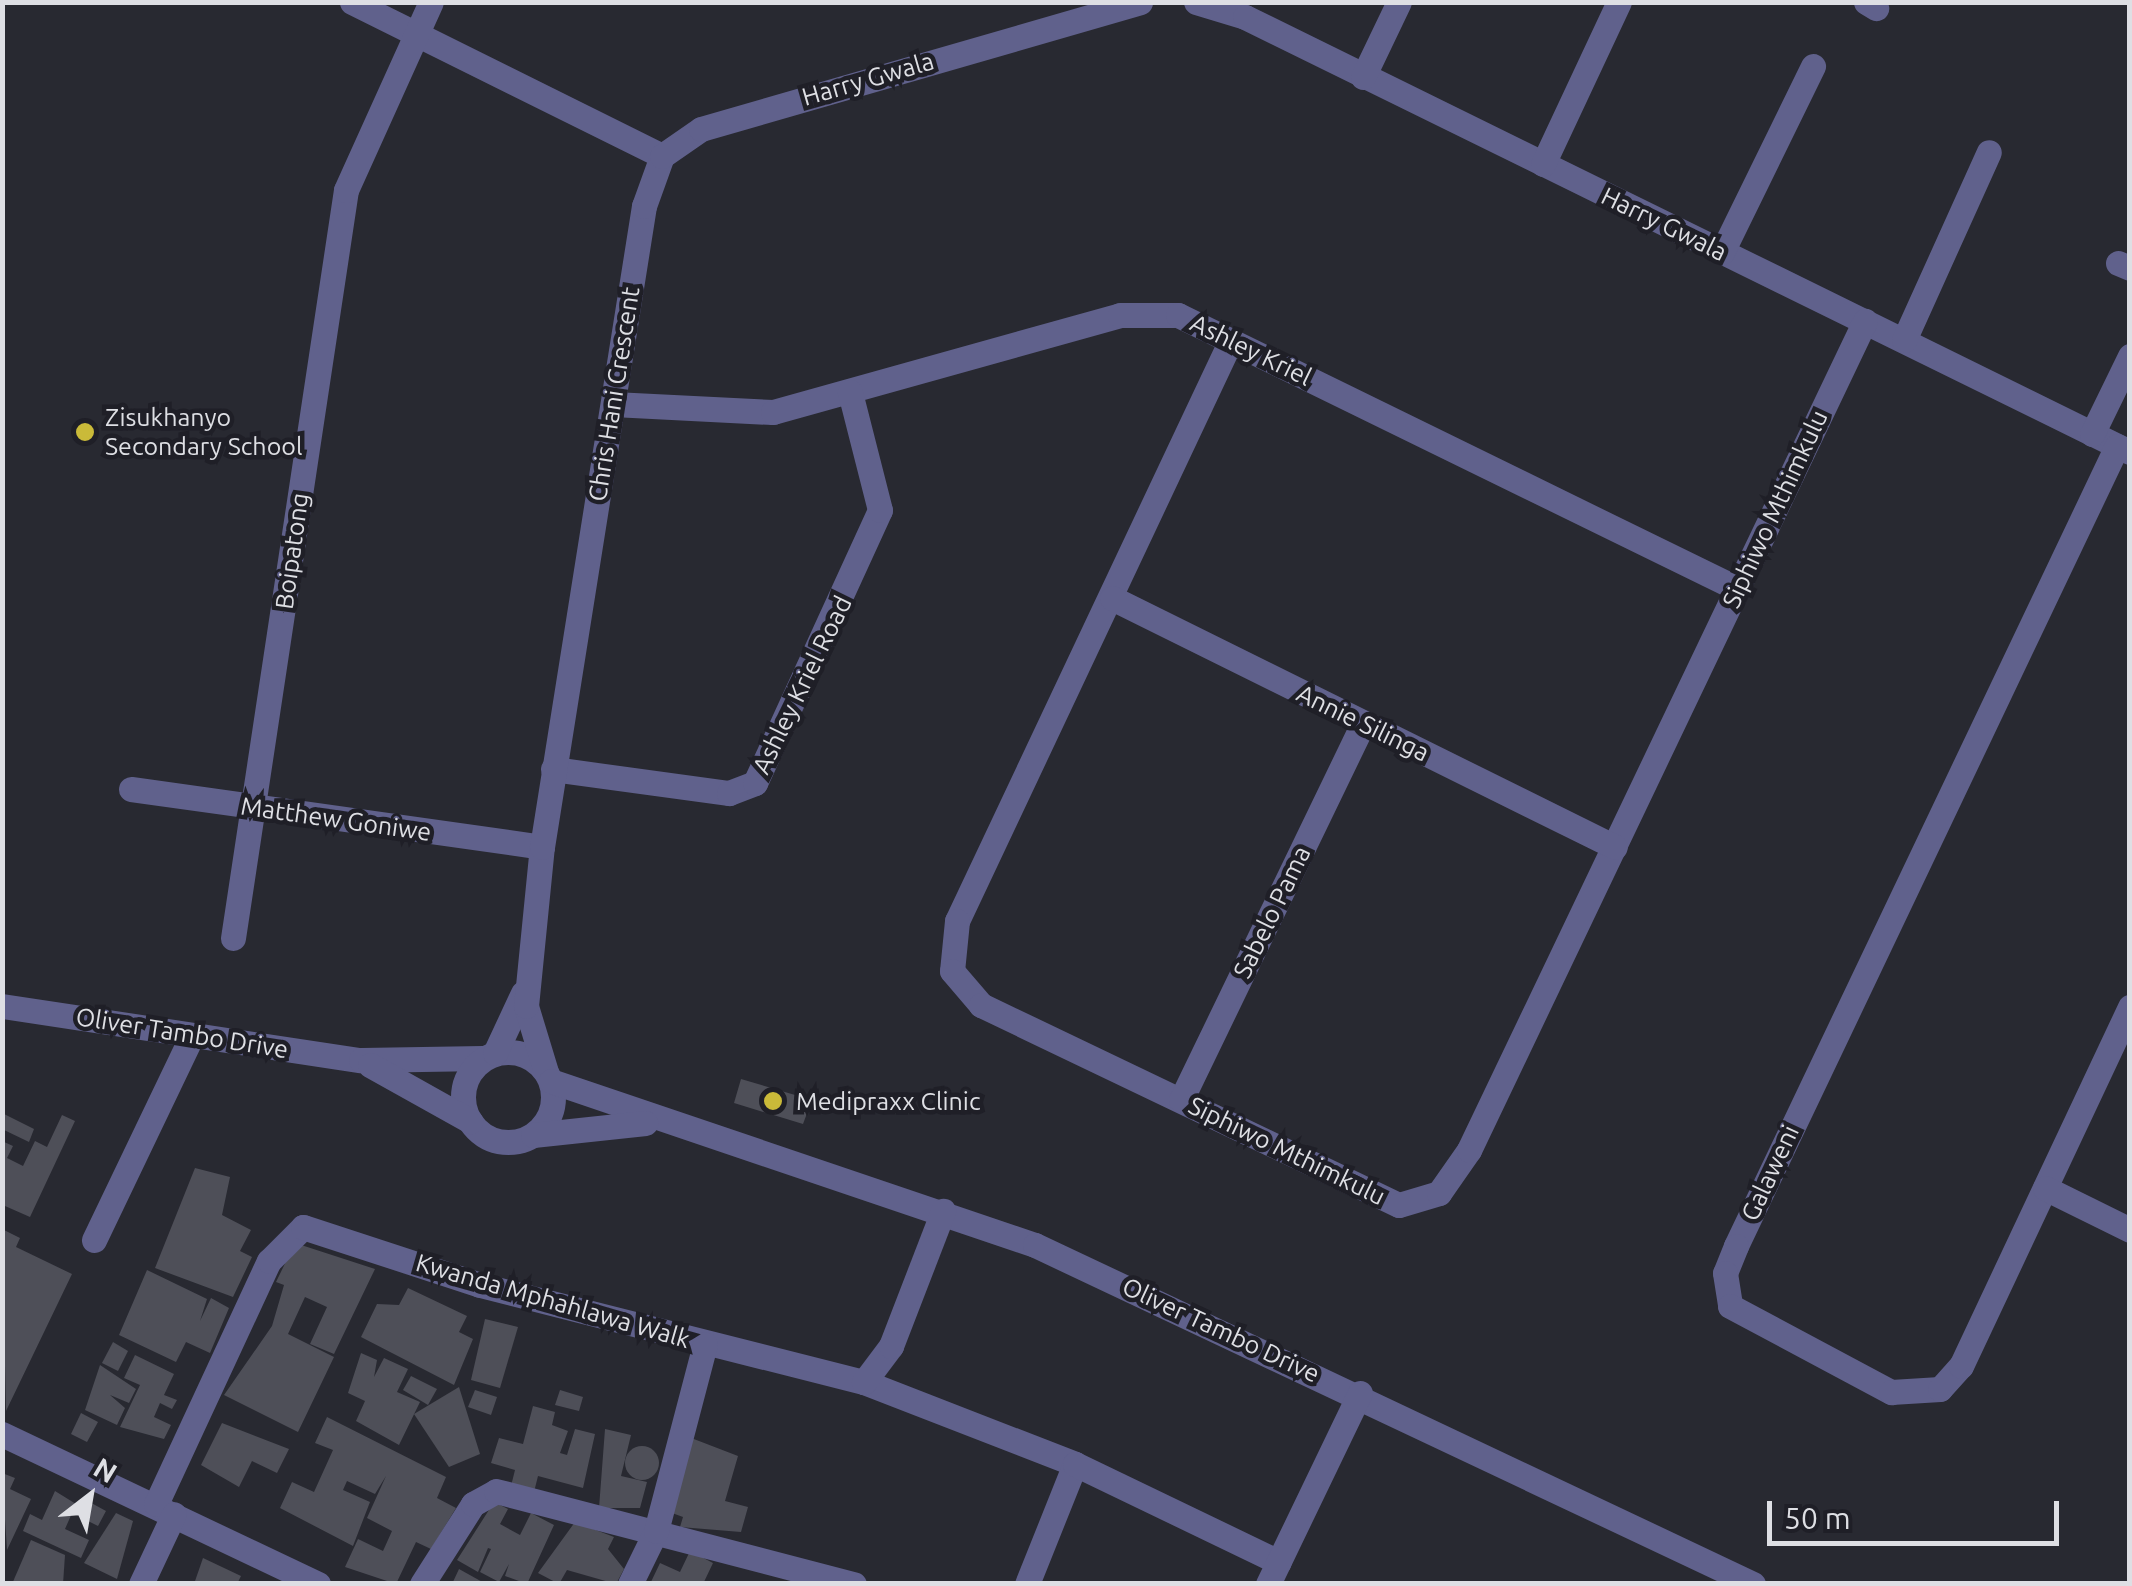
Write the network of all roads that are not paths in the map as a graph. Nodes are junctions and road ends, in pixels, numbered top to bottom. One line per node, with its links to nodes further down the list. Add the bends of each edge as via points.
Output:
1 (352, 2): 8 (street)
2 (432, 2): 8 (street, Boipatong)
3 (1140, 2): 7 (street, Harry Gwala)
4 (1196, 2): 10 (street, Harry Gwala)
5 (1399, 2): 10 (street)
6 (1618, 2): 13 (street)
7 (1072, 12): 12 (street, Harry Gwala, via 701,128)
8 (416, 34): 12 (street); 28 (street, Boipatong, via 346,190)
9 (1812, 66): 14 (street)
10 (1363, 77): 13 (street, Harry Gwala)
11 (1989, 152): 17 (street)
12 (662, 156): 20 (street, Chris Hani Crescent, via 644,206)
13 (1542, 164): 14 (street, Harry Gwala)
14 (1722, 252): 15 (street, Harry Gwala)
15 (1865, 322): 17 (street, Harry Gwala); 23 (street, Siphiwo Mthimkulu)
16 (1231, 340): 19 (street, Ashley Kriel, via 1146,311); 23 (street, Ashley Kriel); 24 (street, Siphiwo Mthimkulu)
17 (1904, 340): 21 (street, Harry Gwala)
18 (2130, 356): 21 (street)
19 (850, 392): 20 (street, Ashley Kriel, via 745,415); 26 (street, Ashley Kriel Road, via 880,510 755,783 728,793)
20 (613, 404): 26 (street, Chris Hani Crescent)
21 (2092, 434): 22 (street, Harry Gwala)
22 (2123, 449): 43 (street, Galaweni, via 1736,1246 1724,1294 1744,1319 1891,1392 1924,1394 1961,1366)
23 (1738, 589): 30 (street, Siphiwo Mthimkulu)
24 (1112, 598): 25 (street, Annie Silinga); 39 (street, Siphiwo Mthimkulu, via 957,921 952,971 981,1005)
25 (1363, 723): 30 (street, Annie Silinga); 39 (street, Sabelo Pama)
26 (553, 769): 29 (street, Chris Hani Crescent)
27 (131, 789): 28 (street, Matthew Goniwe)
28 (254, 809): 29 (street, Matthew Goniwe); 31 (street, Boipatong)
29 (542, 848): 32 (street, Chris Hani Crescent)
30 (1615, 848): 39 (street, Siphiwo Mthimkulu, via 1469,1150 1422,1204 1372,1196)
31 (233, 938)
32 (527, 978): 36 (street, Chris Hani Crescent); 38 (street, Chris Hani Crescent, via 530,1032)
33 (2, 1006): 35 (street, Oliver Tambo Drive)
34 (2130, 1007): 43 (street, Galaweni)
35 (192, 1035): 37 (street, Oliver Tambo Drive); 46 (street)
36 (489, 1056): 37 (street, Oliver Tambo Drive); 38 (street, via 532,1058); 40 (street, via 463,1087)
37 (361, 1060): 40 (street, Oliver Tambo Drive)
38 (548, 1076): 41 (street, Oliver Tambo Drive); 42 (street, via 554,1101)
39 (1181, 1100)
40 (470, 1122): 42 (street, via 499,1141)
41 (670, 1126): 42 (street, Oliver Tambo Drive, via 593,1124); 44 (street, Oliver Tambo Drive)
42 (533, 1134)
43 (2044, 1188): 45 (street)
44 (942, 1210): 48 (street, via 891,1346); 49 (street, Oliver Tambo Drive)
45 (2130, 1230)
46 (94, 1240)
47 (705, 1344): 48 (street, Kwanda Mphahlawa Walk); 52 (street, Kwanda Mphahlawa Walk, via 303,1227 269,1261); 53 (street, Kwanda Mphahlawa Walk)
48 (864, 1382): 51 (street, Kwanda Mphahlawa Walk)
49 (1360, 1393): 54 (street); 61 (street, Oliver Tambo Drive)
50 (2, 1434): 52 (street)
51 (1075, 1464): 54 (street, Kwanda Mphahlawa Walk); 60 (street)
52 (165, 1509): 56 (street); 57 (street)
53 (656, 1531): 55 (street); 58 (street, via 487,1491); 59 (street, Kwanda Mphahlawa Walk)
54 (1273, 1573)
55 (840, 1582)
56 (141, 1584)
57 (318, 1584)
58 (422, 1584)
59 (630, 1584)
60 (1027, 1584)
61 (1753, 1584)

